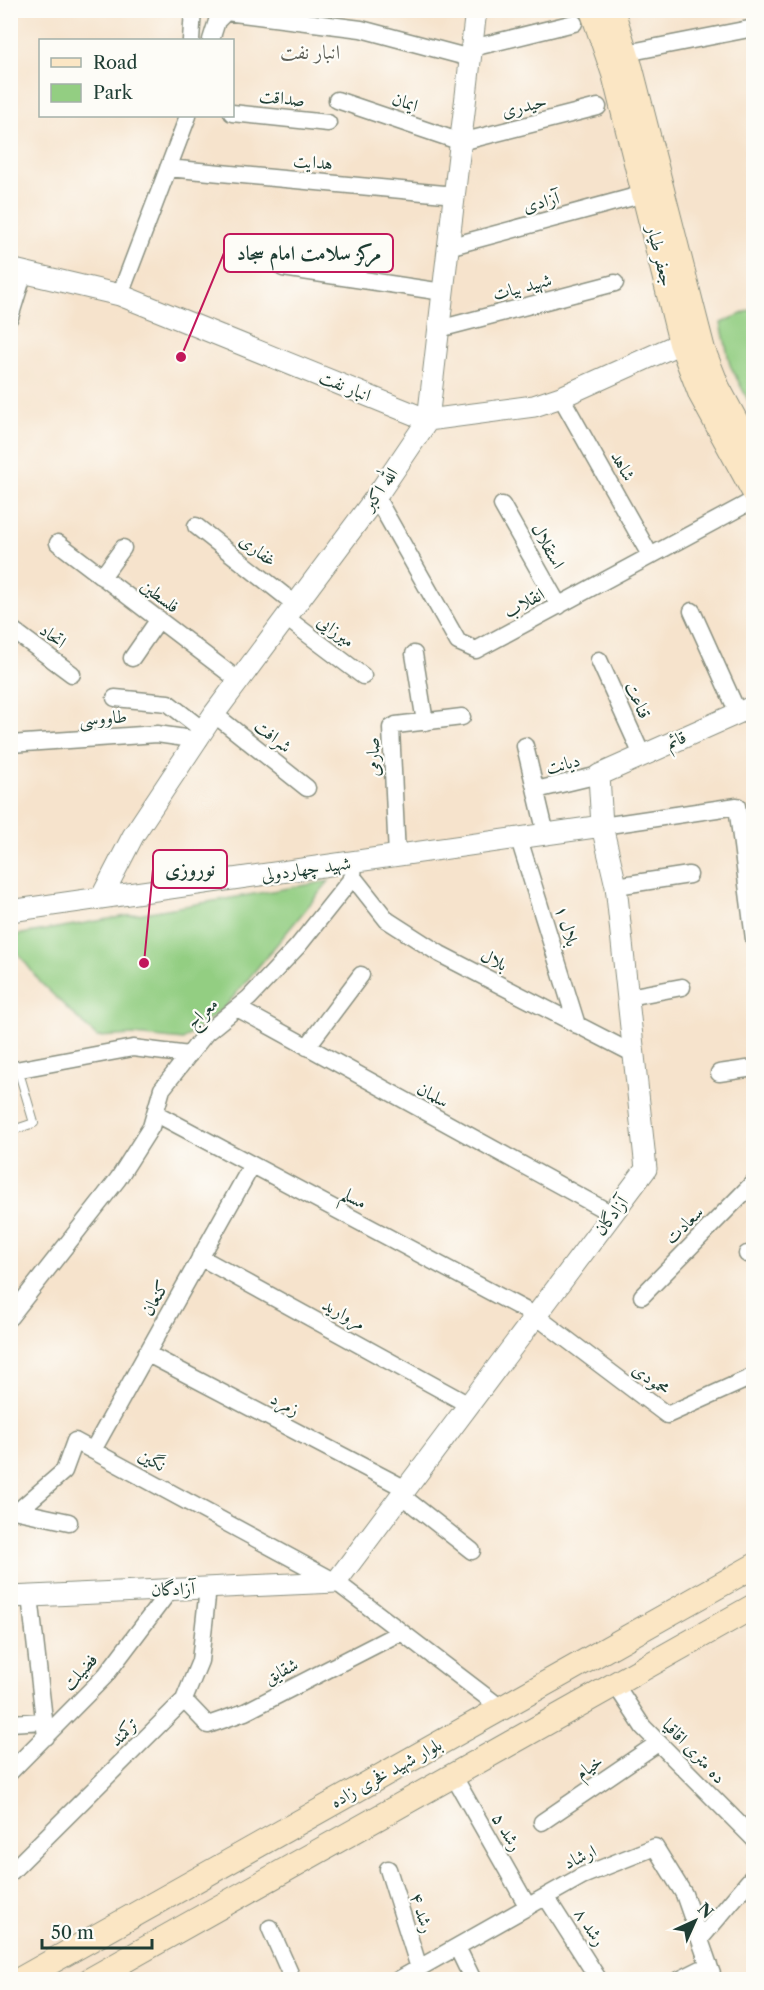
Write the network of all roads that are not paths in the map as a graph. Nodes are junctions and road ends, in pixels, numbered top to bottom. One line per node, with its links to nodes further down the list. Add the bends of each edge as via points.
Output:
1 (193, 10): 6 (street)
2 (476, 10): 8 (street, الله اکبر)
3 (612, 10): 9 (main road, جعفر طیار)
4 (583, 17): 8 (street); 17 (main road, جعفر طیار, via 614,74)
5 (753, 28): 9 (street)
6 (191, 39)
7 (211, 39): 8 (street, via 221,14 226,12 361,30)
8 (471, 53): 15 (street, الله اکبر)
9 (626, 53): 27 (main road, جعفر طیار)
10 (337, 100): 15 (street, ایمان)
11 (598, 107): 15 (street, حیدری)
12 (234, 113): 14 (street, صداقت)
13 (188, 117): 16 (street)
14 (328, 123)
15 (461, 142): 18 (street, الله اکبر)
16 (168, 168): 18 (street, هدایت); 24 (street)
17 (644, 194): 19 (street, آزادی); 27 (main road, جعفر طیار)
18 (454, 195): 19 (street, الله اکبر)
19 (448, 247): 23 (street, الله اکبر)
20 (283, 268): 23 (street)
21 (17, 271): 24 (street, انبار نفت); 25 (street)
22 (615, 283): 26 (street, شهید بیات)
23 (443, 292): 26 (street, الله اکبر)
24 (120, 295): 29 (street, انبار نفت)
25 (10, 317)
26 (439, 329): 29 (street, الله اکبر)
27 (691, 342): 28 (street, انبار نفت); 30 (main road, جعفر طیار); 31 (main road, جعفر طیار, via 701,395)
28 (561, 397): 29 (street, انبار نفت, via 534,406); 38 (street, شاهد)
29 (428, 420): 32 (street, الله اکبر)
30 (753, 455)
31 (753, 492)
32 (376, 497): 40 (street, انقلاب, via 463,646 481,649); 41 (street, الله اکبر)
33 (753, 500): 38 (street, انقلاب)
34 (502, 505): 40 (street, استقلال)
35 (196, 526): 41 (street, غفاری)
36 (58, 543): 39 (street, فلسطین)
37 (123, 548): 39 (street)
38 (650, 555): 40 (street, انقلاب)
39 (102, 577): 43 (street, فلسطین)
40 (559, 606)
41 (290, 610): 49 (street, میرزایی); 50 (street, الله اکبر)
42 (692, 611): 52 (street)
43 (159, 619): 46 (street); 50 (street, فلسطین)
44 (10, 628): 48 (street, اتحاد)
45 (414, 654): 54 (street)
46 (132, 658)
47 (599, 660): 58 (street, قناعت)
48 (72, 674)
49 (363, 676)
50 (238, 680): 55 (street, الله اکبر)
51 (115, 698): 55 (street, شرافت, via 168,703)
52 (746, 709): 58 (street, قائم)
53 (462, 717): 54 (street, صارمی)
54 (425, 722): 66 (street, صارمی, via 396,725 390,734)
55 (206, 728): 56 (street, طاووسی); 60 (street, شرافت); 70 (street, الله اکبر, via 133,836)
56 (10, 744)
57 (525, 746): 61 (street, دیانت)
58 (642, 755): 59 (street, قائم)
59 (599, 775): 61 (street, دیانت); 62 (street, آزادگان)
60 (307, 788)
61 (536, 790): 63 (street, دیانت)
62 (602, 826): 63 (street, شهید چهاردولی); 64 (street, via 737,806); 69 (street, آزادگان)
63 (546, 834): 65 (street, شهید چهاردولی)
64 (747, 838): 72 (street)
65 (519, 839): 66 (street, شهید چهاردولی); 77 (street, بلال ۱)
66 (397, 856): 67 (street, شهید چهاردولی)
67 (354, 870): 70 (street, شهید چهاردولی); 76 (street, معراج, via 298,946); 77 (street, بلال, via 387,920 440,954)
68 (689, 875): 69 (street)
69 (616, 886): 75 (street, آزادگان)
70 (101, 898): 71 (street, شهید چهاردولی)
71 (10, 911)
72 (753, 939)
73 (361, 975): 78 (street)
74 (682, 987): 75 (street)
75 (628, 997): 79 (street, آزادگان)
76 (237, 1008): 78 (street, سلمان); 80 (street, معراج, via 206,1033)
77 (577, 1024): 79 (street, بلال)
78 (307, 1047): 88 (street, سلمان)
79 (634, 1054): 88 (street, آزادگان, via 646,1169)
80 (189, 1055): 81 (street, معراج, via 133,1048); 84 (street, via 162,1089)
81 (13, 1066): 85 (lane, via 34,1123)
82 (753, 1068): 83 (street)
83 (719, 1073)
84 (155, 1113): 86 (street, مسلم); 91 (street, via 151,1127 118,1179)
85 (10, 1131)
86 (252, 1165): 89 (street, کنعان); 92 (street, مسلم)
87 (753, 1182): 90 (street, سعادت)
88 (612, 1214): 92 (street, آزادگان)
89 (200, 1257): 93 (street, کنعان); 95 (street, مروارید)
90 (642, 1296)
91 (13, 1309)
92 (536, 1316): 94 (street, محمودی, via 667,1415); 95 (street, آزادگان)
93 (146, 1353): 96 (street, کنعان); 97 (street, زمرد)
94 (753, 1376)
95 (470, 1405): 97 (street, آزادگان)
96 (93, 1450): 98 (street, نگین, via 75,1441 64,1471 18,1511); 101 (street, نگین)
97 (404, 1492): 99 (street, زمرد); 101 (street, آزادگان)
98 (69, 1522)
99 (472, 1551)
100 (753, 1566): 109 (main road, بلوار شهید فخری زاده)
101 (336, 1582): 102 (street, آزادگان); 106 (street)
102 (208, 1588): 103 (street, آزادگان); 108 (street, ترکمند, via 200,1661)
103 (170, 1590): 104 (street, آزادگان); 111 (street, فضیلت, via 105,1676)
104 (20, 1596): 111 (street)
105 (753, 1606): 107 (main road, بلوار شهید فخری زاده)
106 (401, 1632): 108 (street, شقایق, via 245,1712 208,1725); 109 (street)
107 (615, 1684): 112 (street, ده متری اقاقیا); 114 (main road, بلوار شهید فخری زاده)
108 (184, 1700): 118 (street, ترکمند)
109 (501, 1708): 127 (main road, بلوار شهید فخری زاده)
110 (10, 1723): 111 (street)
111 (45, 1729): 113 (street, فضیلت)
112 (658, 1743): 115 (street, خیام); 116 (street, ده متری اقاقیا)
113 (10, 1772)
114 (453, 1775): 121 (street, رشد ۵); 128 (main road, بلوار شهید فخری زاده)
115 (542, 1822)
116 (753, 1839)
117 (388, 1869): 125 (street, رشد ۴)
118 (10, 1873)
119 (753, 1875): 123 (street)
120 (546, 1897): 121 (street, ارشاد); 123 (street, ارشاد, via 582,1876 655,1847 684,1894); 132 (street, رشد ۸)
121 (528, 1907): 124 (street, ارشاد)
122 (270, 1928): 129 (street)
123 (700, 1939): 126 (street, ارشاد)
124 (457, 1947): 125 (street, ارشاد); 131 (street)
125 (419, 1968): 130 (street, ارشاد)
126 (711, 1972): 133 (street)
127 (19, 1980)
128 (90, 1980)
129 (293, 1980)
130 (398, 1980)
131 (473, 1980)
132 (599, 1980)
133 (679, 1980)

